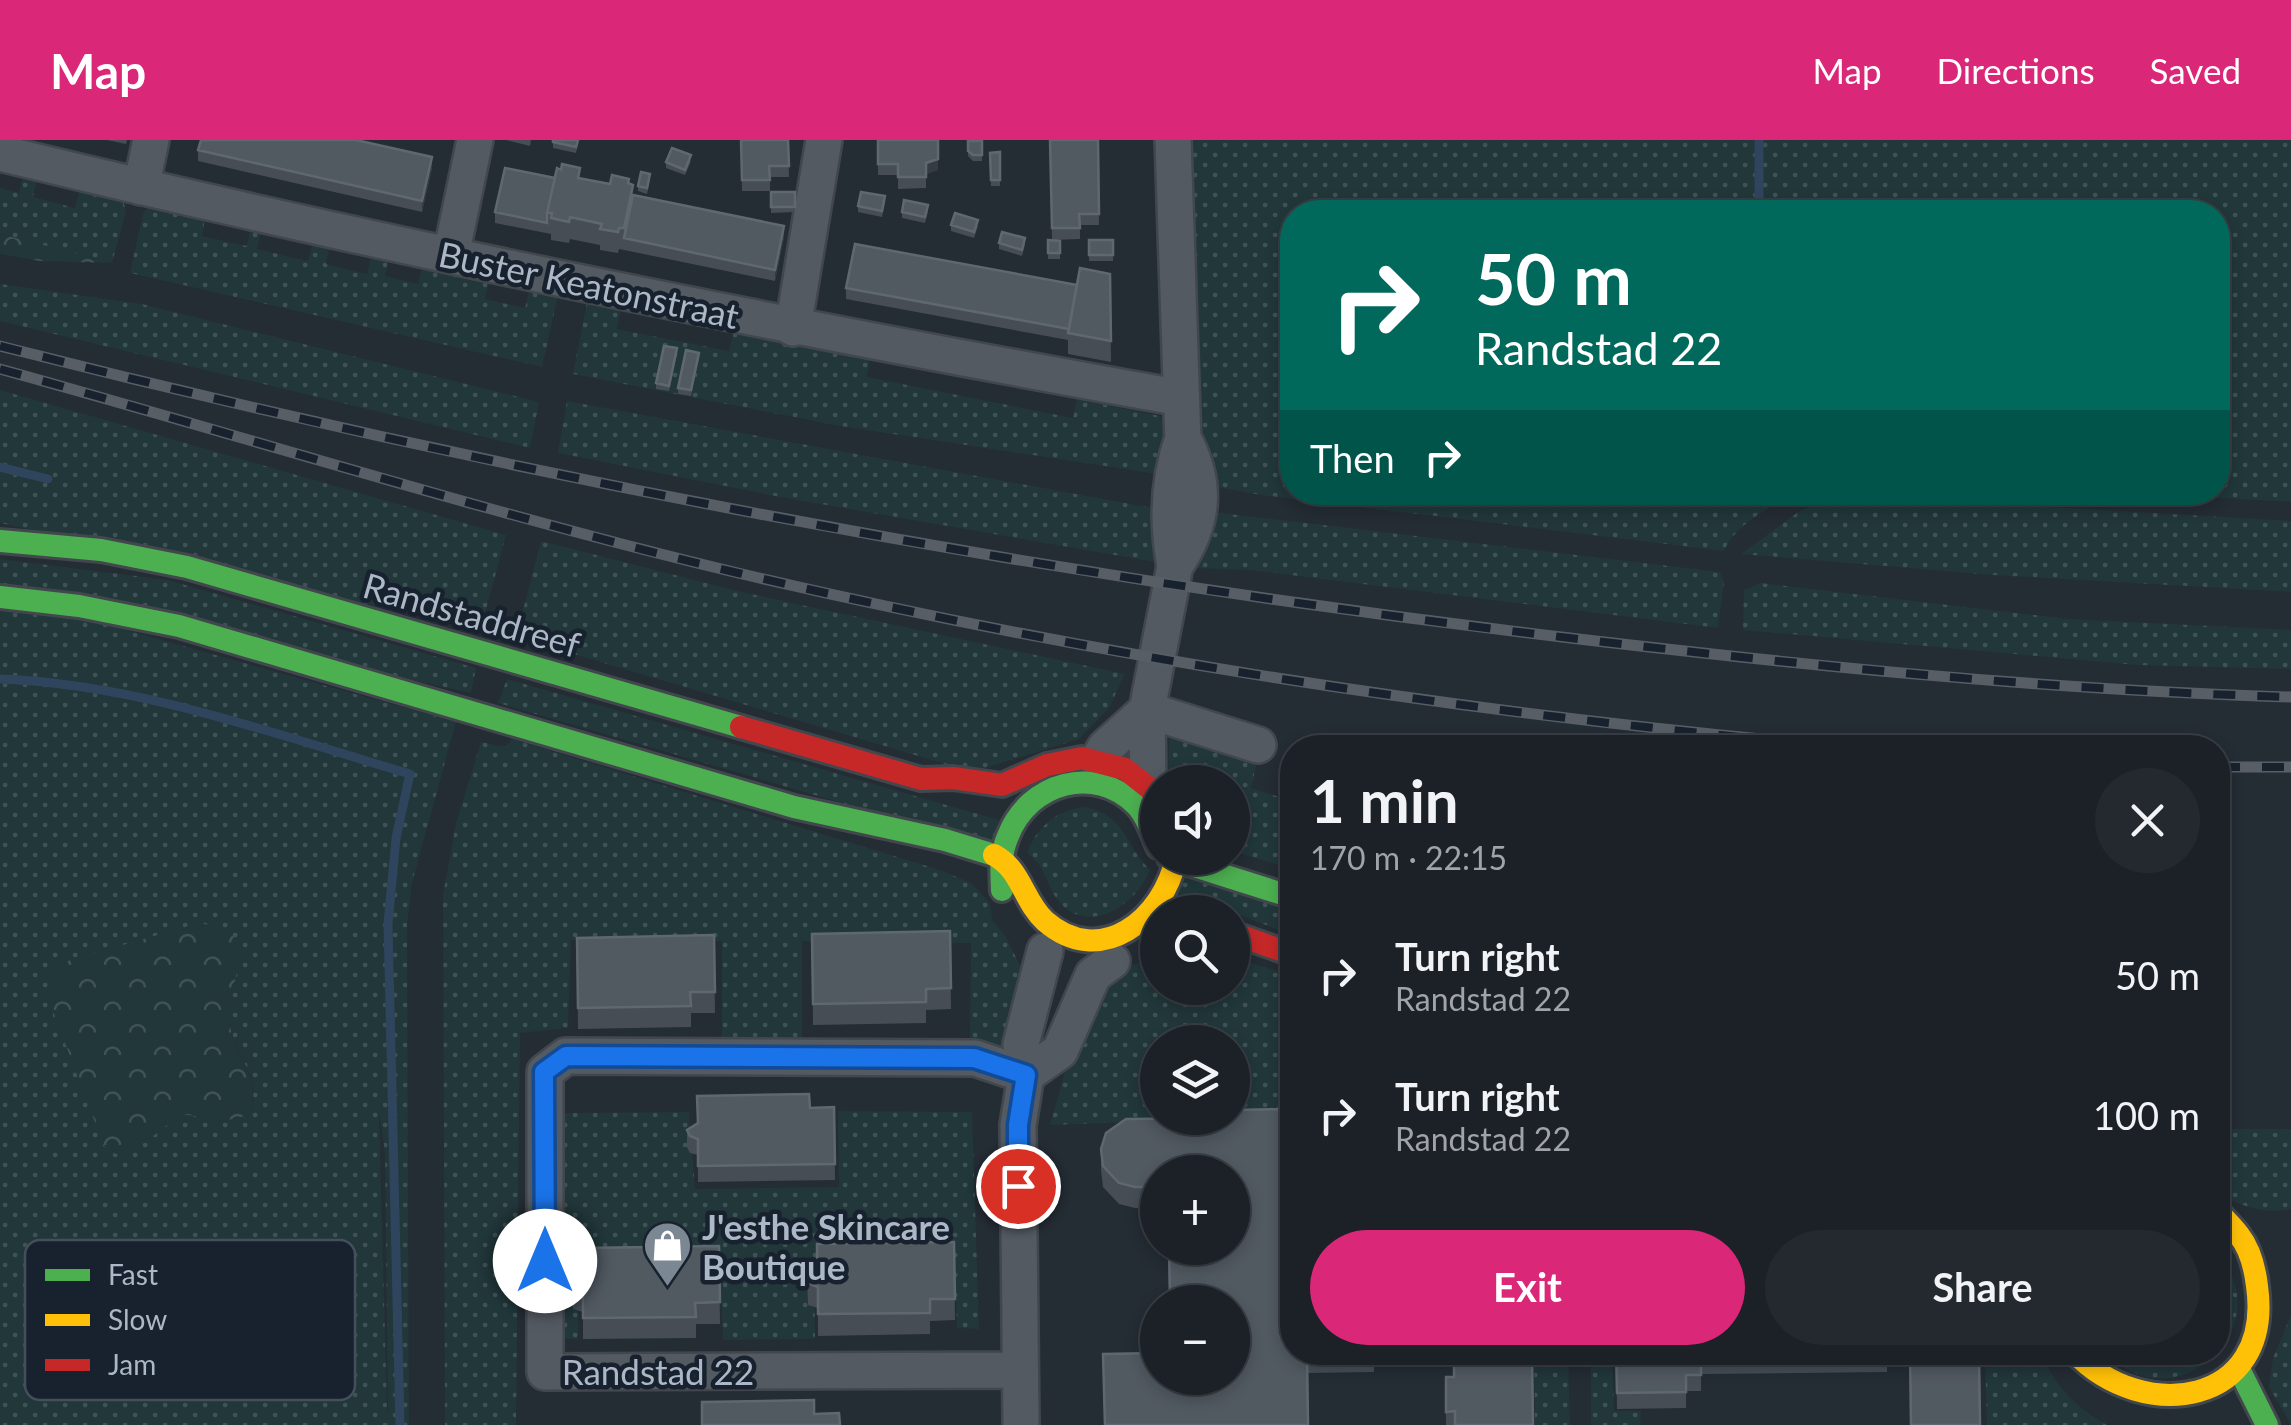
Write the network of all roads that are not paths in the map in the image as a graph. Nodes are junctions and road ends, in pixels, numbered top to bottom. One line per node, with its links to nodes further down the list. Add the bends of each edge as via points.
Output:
1 (152, 140): 6 (street)
2 (475, 140): 7 (street)
3 (824, 140): 8 (street)
4 (1173, 140): 9 (street)
5 (0, 153): 6 (street, Buster Keatonstraat)
6 (141, 187): 7 (street, Buster Keatonstraat)
7 (451, 255): 8 (street, Buster Keatonstraat)
8 (793, 328): 9 (street, Buster Keatonstraat)
9 (1181, 398): 12 (street, via 1183,441 1170,496 1176,566)
10 (0, 541): 16 (main road, Randstaddreef, via 187,567)
11 (0, 597): 20 (main road, via 179,626)
12 (1147, 710): 13 (street); 14 (street); 15 (street, via 1105,748)
13 (1258, 745)
14 (1151, 765)
15 (1091, 771): 16 (main road, Randstaddreef, via 1065,760 989,786); 17 (main road, via 1125,769); 18 (main road); 19 (main road)
16 (921, 779): 18 (main road, Randstaddreef, via 942,793 992,806)
17 (1140, 780)
18 (1027, 806): 21 (main road, via 1008,829)
19 (1140, 812)
20 (857, 824): 21 (main road); 25 (main road)
21 (999, 857): 25 (main road); 31 (main road, via 1019,874 1048,924 1076,938)
22 (1250, 865): 23 (main road)
23 (1280, 874)
24 (1227, 875): 26 (main road)
25 (1001, 886): 27 (main road)
26 (1280, 893)
27 (1010, 914)
28 (1140, 923): 31 (main road)
29 (1250, 942): 32 (main road)
30 (1140, 947): 31 (main road)
31 (1070, 951): 33 (street, via 1021,1044); 33 (street, via 1093,975 1060,1051)
32 (1280, 951)
33 (1026, 1075): 36 (street, via 1018,1125); 36 (street, Randstad 22, via 974,1058 851,1056 566,1056 544,1072 545,1372)
34 (2230, 1219): 37 (main road, via 2259,1240 2275,1304)
35 (2083, 1365): 37 (main road, via 2126,1399 2179,1410)
36 (1019, 1370): 38 (street)
37 (2242, 1373): 39 (main road)
38 (1021, 1425)
39 (2267, 1425)

